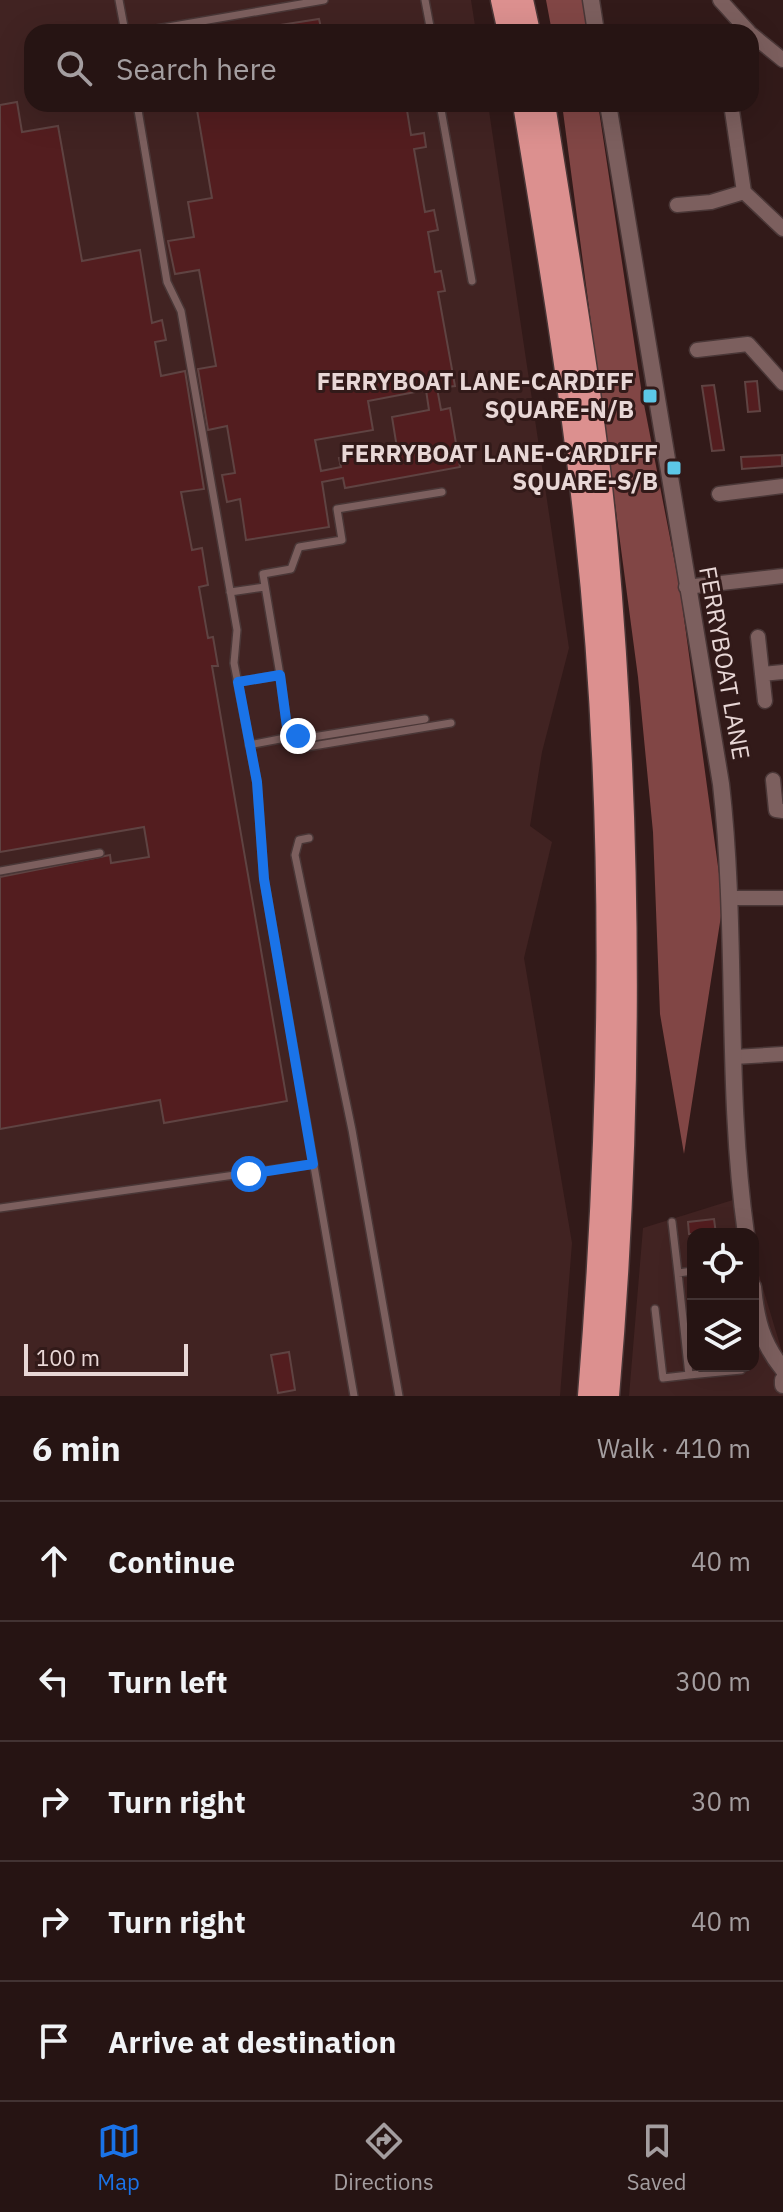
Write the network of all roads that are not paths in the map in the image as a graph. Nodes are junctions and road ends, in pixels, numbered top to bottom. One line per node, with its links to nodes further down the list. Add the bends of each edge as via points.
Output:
1 (119, 0): 8 (lane)
2 (324, 0): 9 (lane)
3 (425, 0): 10 (lane)
4 (502, 0): 11 (highway)
5 (522, 0): 12 (highway)
6 (591, 0): 13 (street)
7 (720, 0): 14 (street)
8 (124, 24)
9 (185, 24)
10 (430, 24)
11 (507, 24)
12 (527, 24)
13 (595, 24)
14 (743, 24)
15 (759, 40): 16 (street)
16 (783, 60)
17 (138, 112): 35 (lane, via 167,282 181,311)
18 (441, 112): 26 (lane)
19 (525, 112): 67 (highway, via 586,531 601,754 605,1131)
20 (545, 112): 68 (highway, via 606,534 616,688 628,964 623,1178)
21 (609, 112): 34 (street, FERRYBOAT LANE)
22 (732, 112): 23 (street)
23 (744, 192): 24 (street); 25 (street)
24 (677, 205)
25 (783, 229)
26 (472, 281)
27 (697, 350): 28 (street, via 748,344)
28 (783, 383)
29 (783, 486): 31 (street)
30 (442, 492): 33 (lane, via 337,509 342,540 299,547 291,569 263,574)
31 (719, 494)
32 (783, 576): 34 (street)
33 (265, 587): 35 (lane); 39 (lane)
34 (686, 587): 50 (street, FERRYBOAT LANE, via 721,784)
35 (230, 592): 40 (lane)
36 (758, 637): 38 (street)
37 (783, 672): 38 (street)
38 (762, 674): 41 (street)
39 (280, 675): 40 (lane); 42 (lane, via 287,727 298,736)
40 (238, 682): 44 (lane)
41 (765, 701)
42 (425, 719)
43 (451, 723): 44 (lane, via 307,747 280,739)
44 (249, 745): 54 (lane, via 260,807 264,879)
45 (773, 780): 46 (street, via 776,810)
46 (783, 811)
47 (309, 838): 66 (lane, via 299,840 295,855 352,1130)
48 (100, 853): 49 (lane)
49 (0, 871)
50 (731, 898): 51 (street); 53 (street, FERRYBOAT LANE)
51 (783, 898)
52 (783, 1054): 53 (street)
53 (734, 1057): 57 (street, FERRYBOAT LANE)
54 (313, 1164): 55 (lane); 65 (lane)
55 (0, 1208)
56 (672, 1222): 59 (lane)
57 (745, 1228)
58 (687, 1272): 59 (lane)
59 (678, 1273): 64 (lane)
60 (754, 1300): 62 (street, via 767,1350)
61 (655, 1309): 64 (lane, via 663,1378)
62 (783, 1369)
63 (720, 1372): 64 (lane)
64 (689, 1375)
65 (354, 1396)
66 (399, 1396)
67 (589, 1396)
68 (608, 1396)

